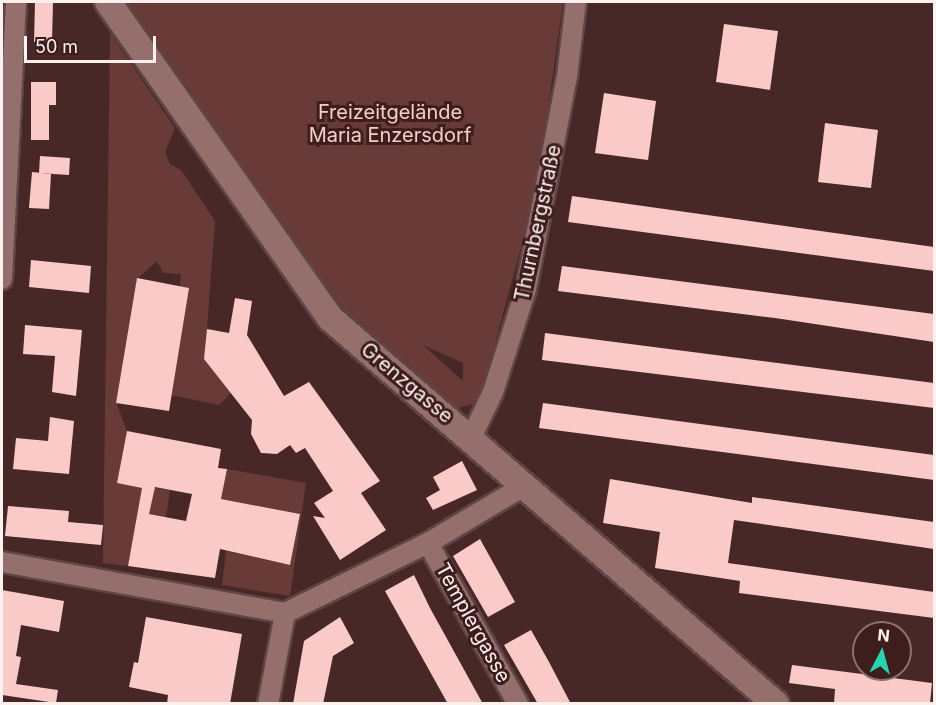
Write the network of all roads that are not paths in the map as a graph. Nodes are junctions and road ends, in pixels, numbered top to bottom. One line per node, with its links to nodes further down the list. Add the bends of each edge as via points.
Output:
1 (16, 2): 4 (street)
2 (108, 2): 6 (street, Grenzgasse, via 330,318)
3 (576, 2): 6 (street, Thurnbergstraße, via 567,77 526,289 493,392)
4 (3, 240): 5 (street)
5 (2, 279)
6 (471, 438): 7 (street, Grenzgasse)
7 (524, 486): 8 (street); 13 (street, Grenzgasse)
8 (428, 543): 10 (street); 12 (street, Templergasse)
9 (2, 562): 10 (street)
10 (285, 613): 11 (street)
11 (268, 704)
12 (518, 704)
13 (776, 704)

